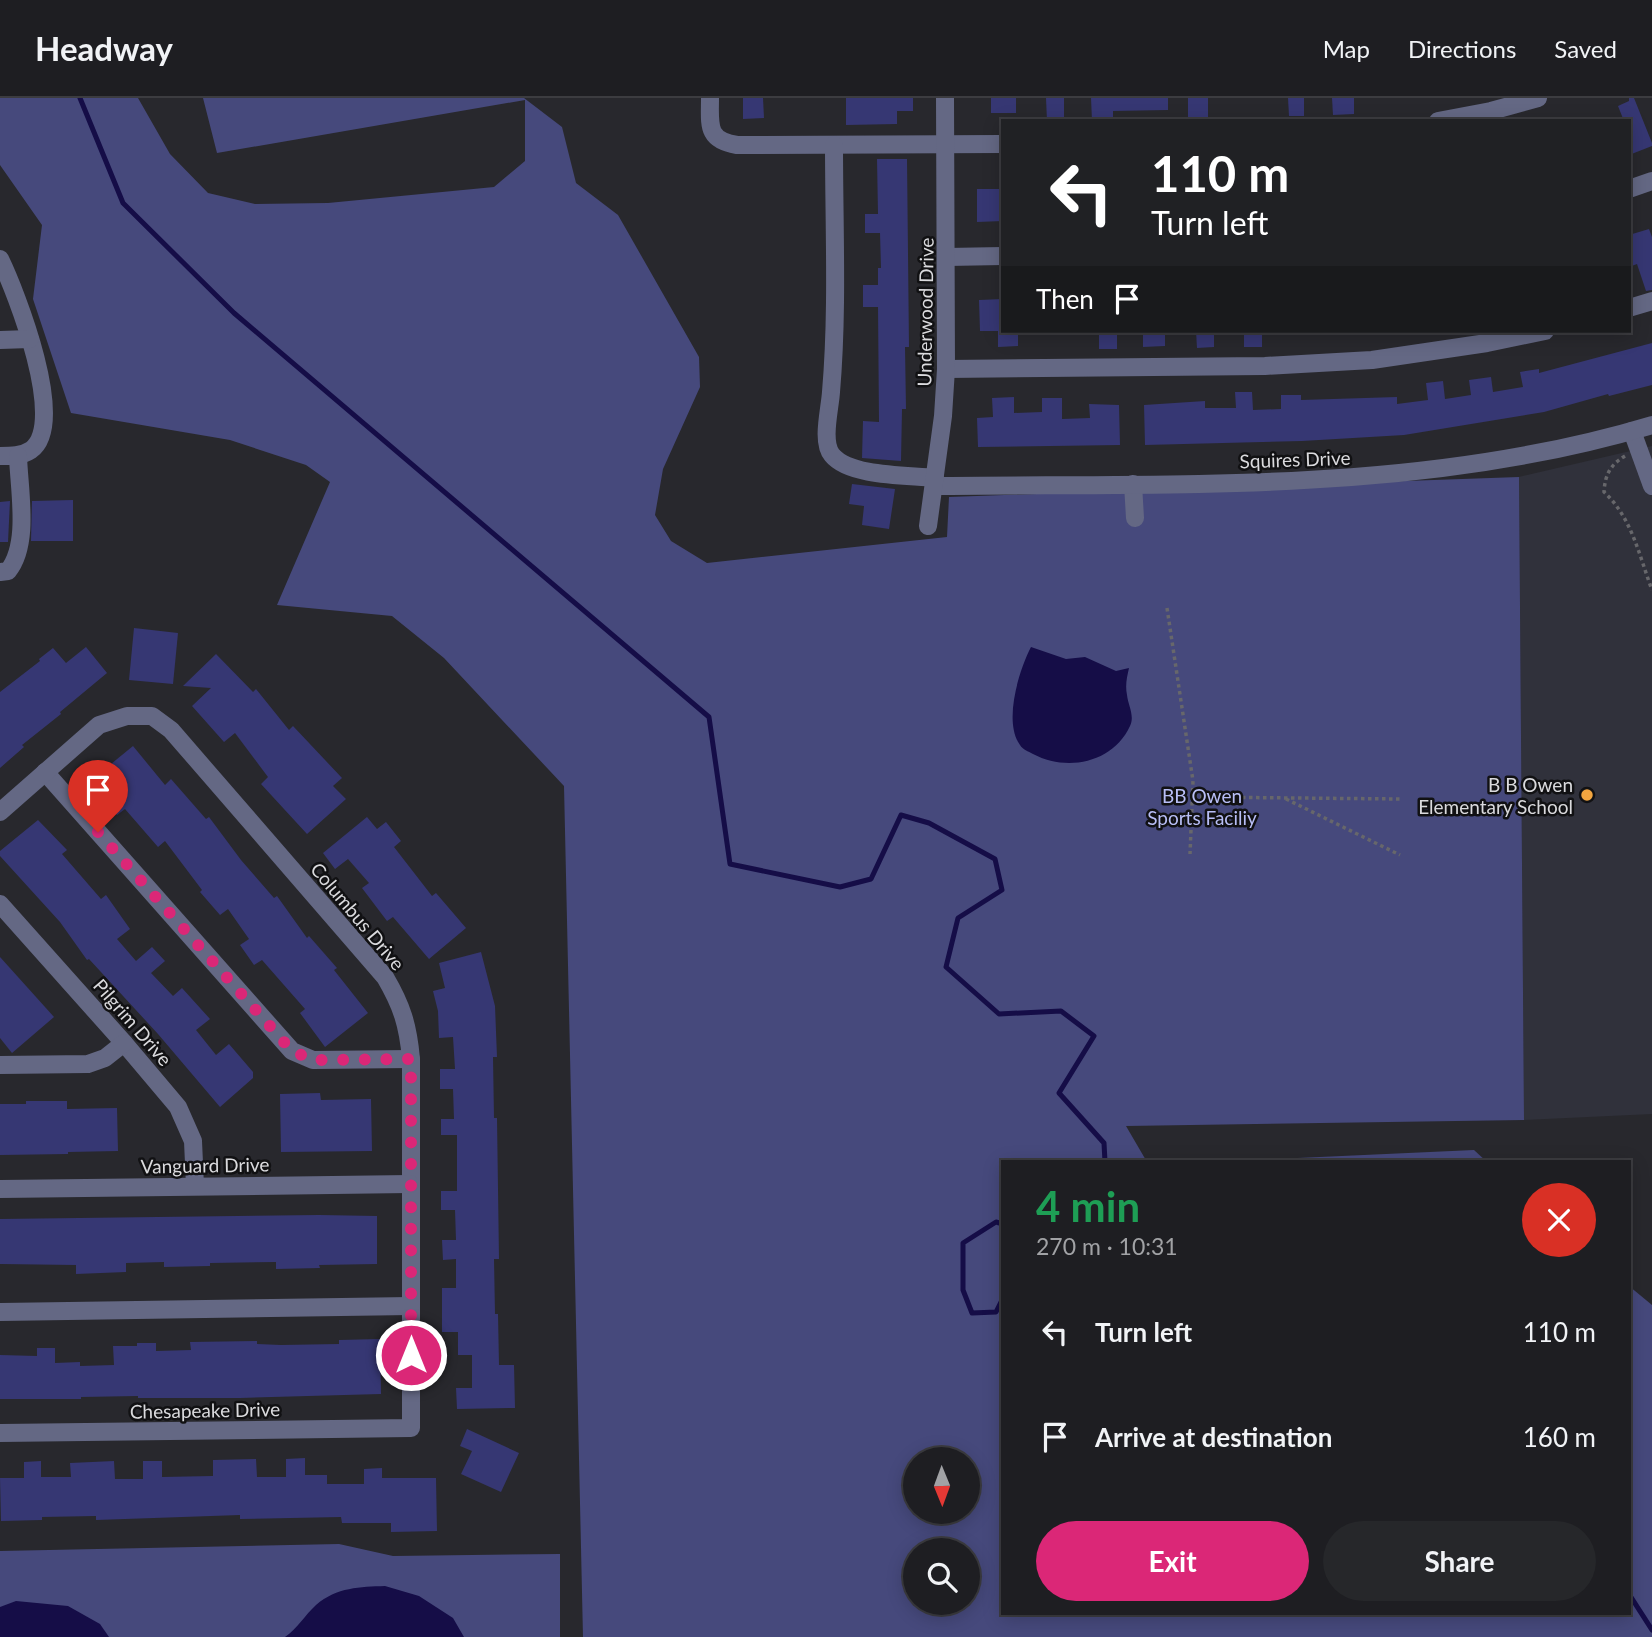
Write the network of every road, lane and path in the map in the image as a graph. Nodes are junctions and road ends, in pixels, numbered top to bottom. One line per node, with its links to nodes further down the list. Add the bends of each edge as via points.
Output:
1 (710, 98): 6 (street, via 710,127 723,143)
2 (945, 98): 7 (street, Underwood Drive)
3 (1538, 98): 4 (street)
4 (1449, 119)
5 (1001, 144): 7 (street)
6 (834, 145): 7 (street); 23 (street, Squires Drive, via 830,453 855,469)
7 (946, 145): 11 (street, Underwood Drive)
8 (1652, 181): 9 (street)
9 (1631, 188)
10 (1001, 256): 11 (street)
11 (947, 257): 18 (street, Underwood Drive)
12 (0, 259): 16 (street)
13 (1652, 302): 14 (street)
14 (1631, 307)
15 (1536, 333): 18 (street, via 1371,360 1265,366)
16 (30, 339): 17 (street); 22 (street, via 45,405 43,433 33,449)
17 (0, 340)
18 (946, 369): 23 (street, Underwood Drive)
19 (1652, 425): 20 (street, Squires Drive)
20 (1632, 431): 21 (street); 24 (street, Squires Drive, via 1511,458 1409,473 1306,482)
21 (1638, 449): 25 (street); 29 (path, via 1605,474 1604,492 1630,525)
22 (9, 456): 28 (street, via 21,544 16,561 8,571)
23 (935, 482): 24 (street, Squires Drive); 27 (street, Underwood Drive)
24 (1133, 484): 26 (street)
25 (1652, 486)
26 (1135, 518)
27 (928, 526)
28 (0, 572)
29 (1652, 590)
30 (1167, 608): 32 (path)
31 (45, 772): 35 (street); 40 (street, via 292,1051 313,1060); 40 (street, Columbus Drive, via 99,725 127,716 152,716 171,730 384,977 409,1028)
32 (1193, 797): 33 (path); 36 (path)
33 (1282, 798): 34 (path); 37 (path)
34 (1400, 799)
35 (0, 812)
36 (1190, 854)
37 (1400, 855)
38 (0, 904): 39 (street, Pilgrim Drive)
39 (124, 1042): 41 (street, via 88,1064); 43 (street, Pilgrim Drive, via 178,1107 192,1141)
40 (411, 1059): 42 (street, Columbus Drive)
41 (0, 1065)
42 (410, 1184): 43 (street, Vanguard Drive); 45 (street, Columbus Drive)
43 (195, 1185): 44 (street, Vanguard Drive)
44 (0, 1189)
45 (411, 1306): 46 (street); 47 (street, Columbus Drive)
46 (0, 1312)
47 (411, 1428): 48 (street, Chesapeake Drive)
48 (0, 1433)

